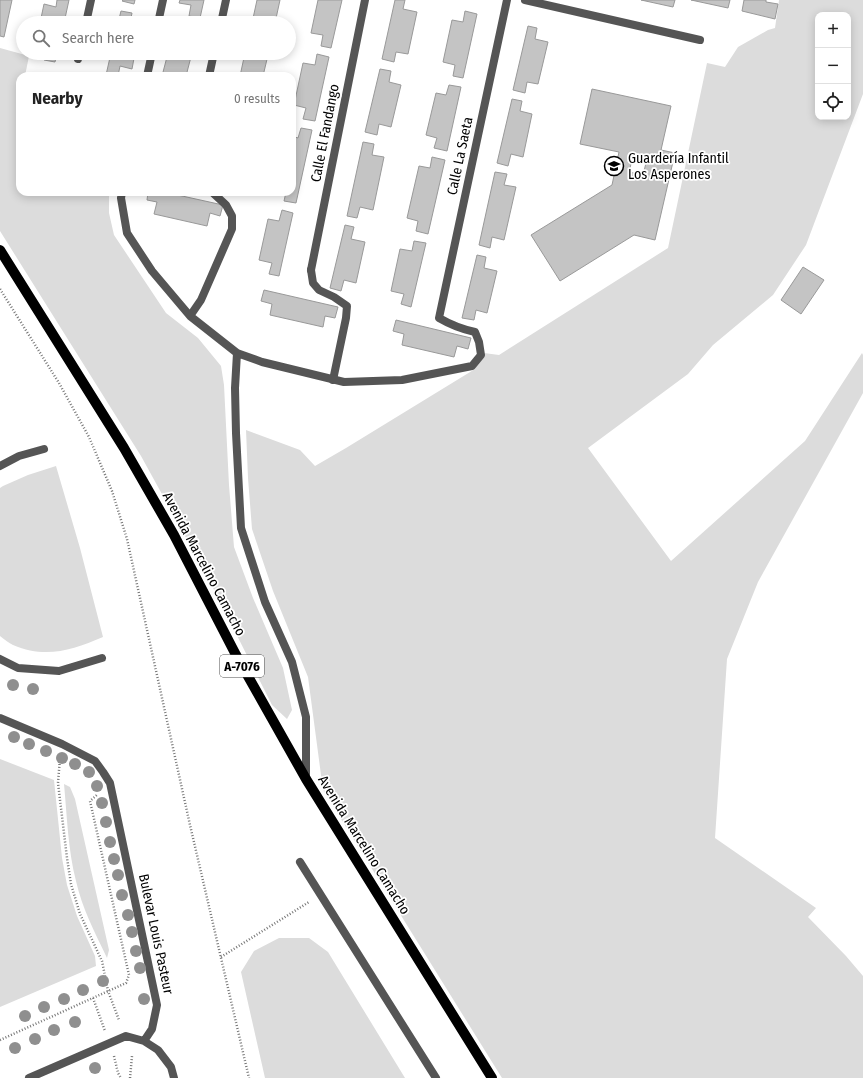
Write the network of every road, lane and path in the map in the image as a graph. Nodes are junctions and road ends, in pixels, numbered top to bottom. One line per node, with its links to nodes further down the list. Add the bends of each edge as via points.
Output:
1 (91, 0): 7 (street)
2 (163, 0): 8 (street)
3 (226, 0): 9 (street)
4 (365, 0): 21 (street, Calle El Fandango, via 311,270 313,283 319,290 347,306)
5 (507, 0): 21 (street, Calle La Saeta, via 439,318 451,325 475,332 481,355 472,366 402,380)
6 (525, 0): 10 (street)
7 (88, 16)
8 (160, 16)
9 (222, 16)
10 (700, 40)
11 (150, 60): 13 (street)
12 (212, 60): 14 (street)
13 (148, 72)
14 (210, 72)
15 (121, 196): 19 (street, via 127,233 152,272)
16 (217, 196): 19 (street, via 226,204 232,216 232,229 201,300)
17 (0, 250): 28 (main road, Avenida Marcelino Camacho / A-7076, via 124,448)
18 (0, 289): 32 (path, via 59,383 89,437 112,491 127,539)
19 (190, 316): 20 (street)
20 (237, 353): 21 (street); 28 (street, via 235,426 241,528 265,602 292,662 306,717)
21 (333, 380)
22 (44, 449): 23 (street, via 19,456)
23 (0, 466)
24 (102, 658): 25 (street, via 59,671 18,668)
25 (0, 659)
26 (0, 718): 27 (street)
27 (62, 744): 29 (street, via 94,760); 33 (path, via 58,783 71,884 80,914 102,961)
28 (306, 779): 45 (main road, Avenida Marcelino Camacho / A-7076)
29 (110, 783): 33 (path, via 90,802 129,975 126,983); 36 (street, Bulevar Louis Pasteur, via 157,1005 152,1029)
30 (300, 862): 31 (street)
31 (321, 894): 32 (path); 44 (street)
32 (221, 957): 43 (path)
33 (108, 991): 34 (path); 35 (path)
34 (120, 1020)
35 (0, 1040)
36 (144, 1041): 39 (street, via 126,1036); 42 (street, via 158,1050 171,1067)
37 (132, 1056): 41 (path)
38 (118, 1073): 40 (path)
39 (29, 1078)
40 (122, 1078)
41 (130, 1078)
42 (174, 1078)
43 (249, 1078)
44 (436, 1078)
45 (492, 1078)

